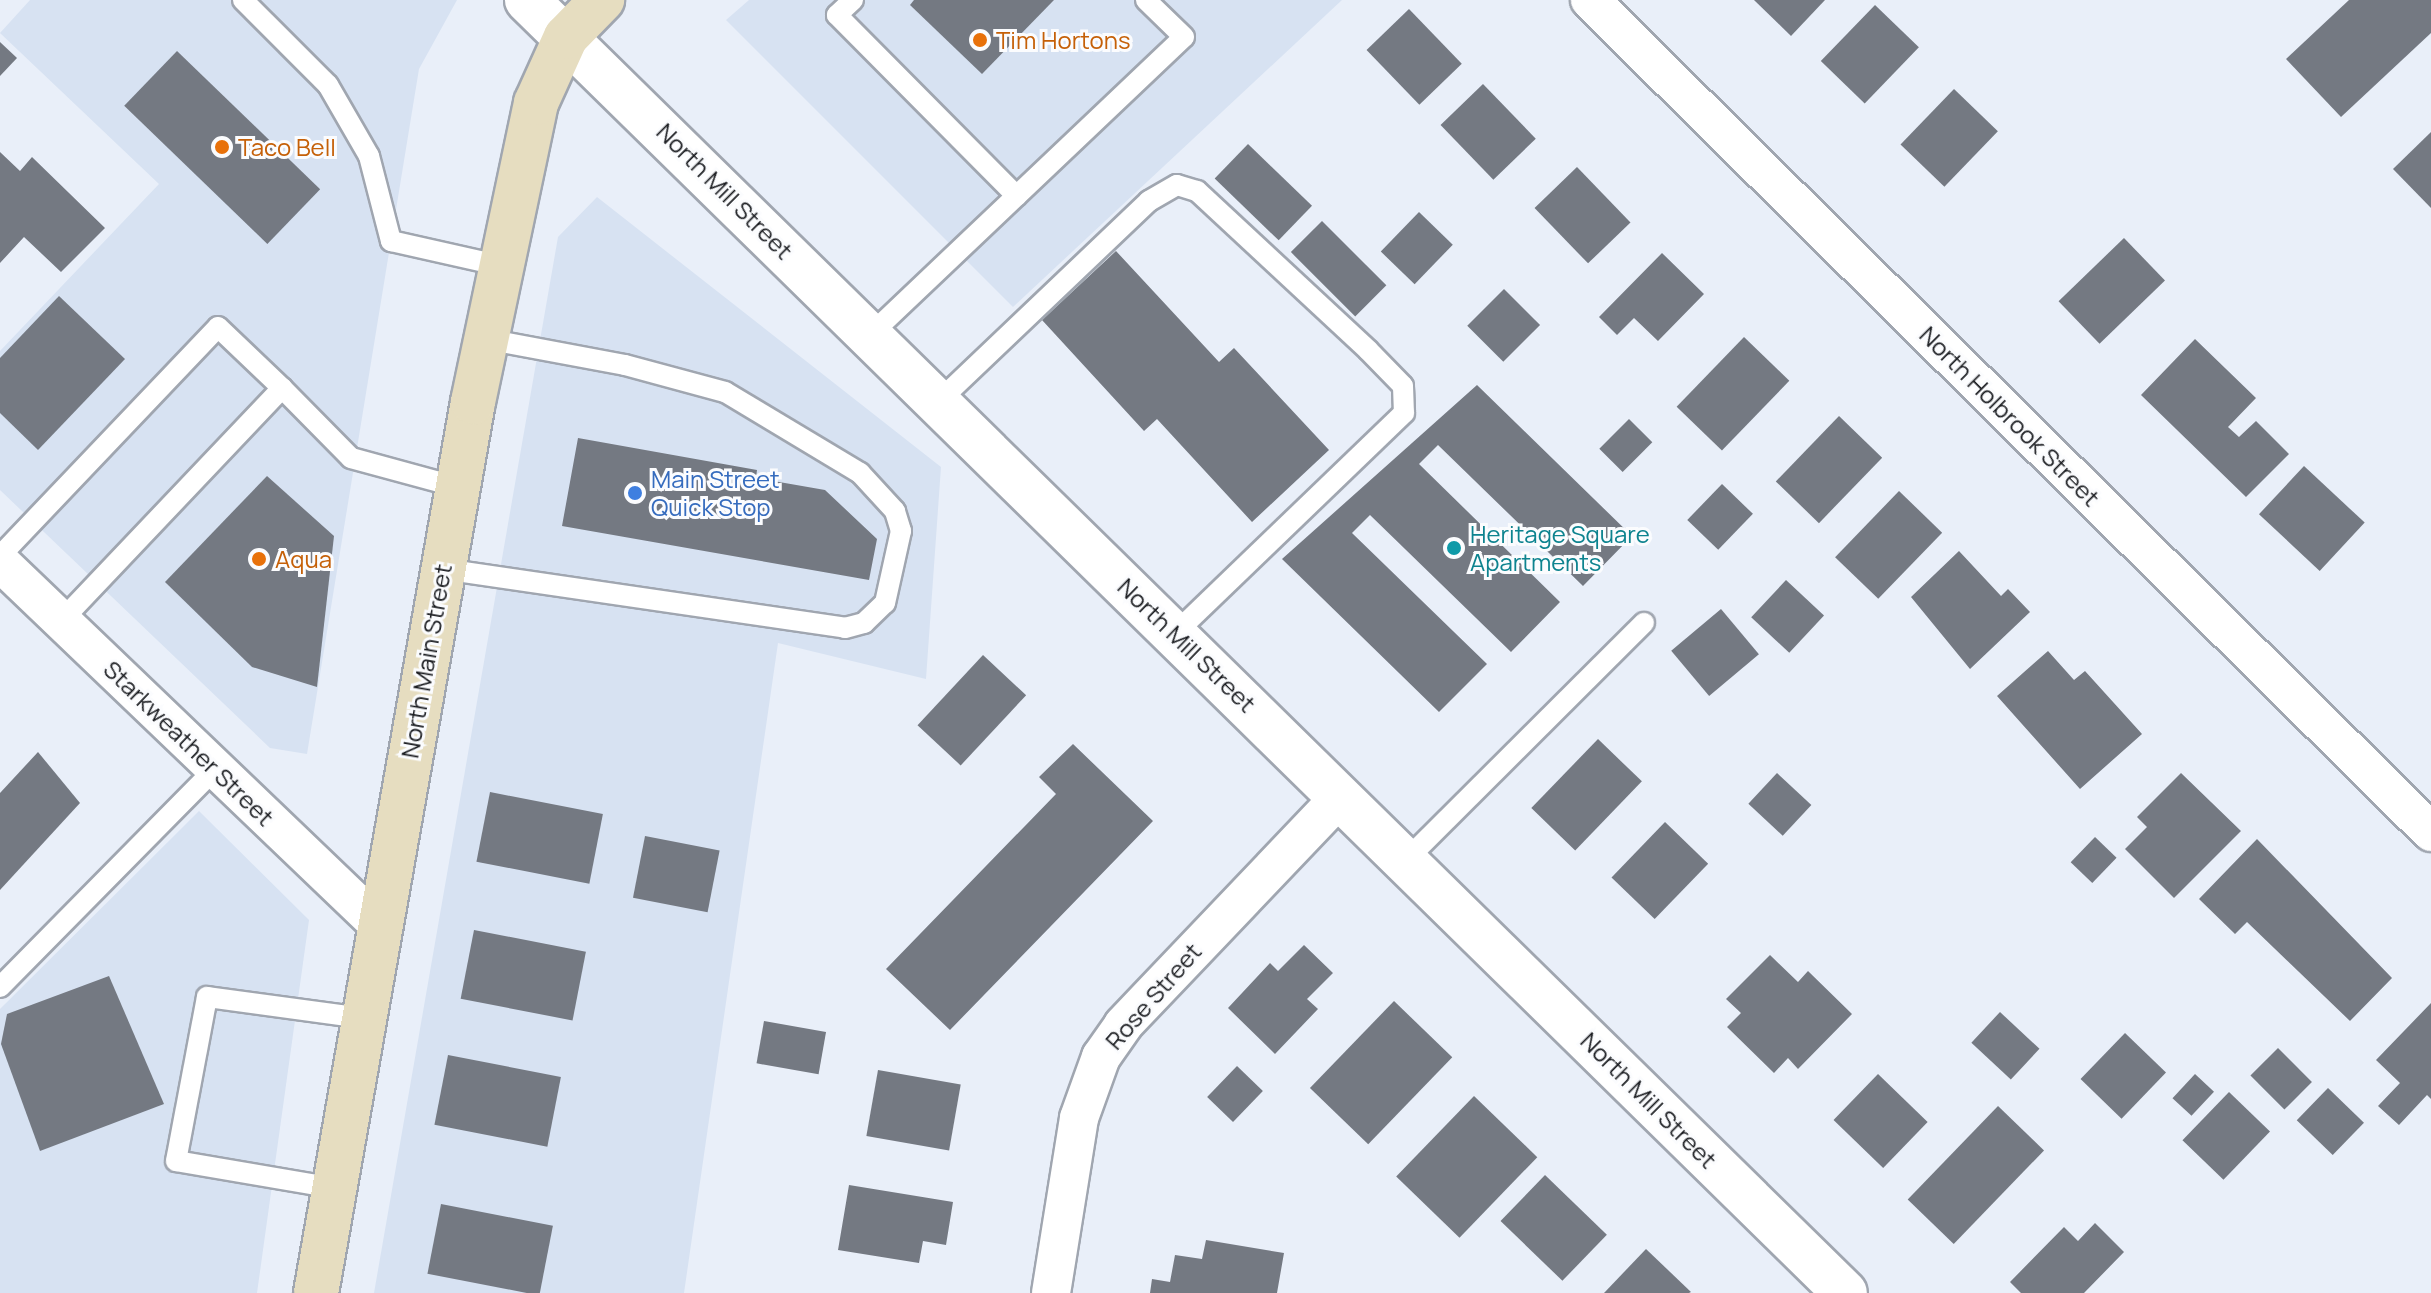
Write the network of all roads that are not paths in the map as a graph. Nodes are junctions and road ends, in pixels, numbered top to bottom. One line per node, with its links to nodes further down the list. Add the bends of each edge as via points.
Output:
1 (243, 0): 9 (lane, via 328,85 369,156 391,241)
2 (527, 0): 7 (street, North Mill Street)
3 (602, 0): 7 (main road, North Main Street)
4 (853, 0): 8 (lane, via 837,15)
5 (1146, 0): 8 (lane, via 1184,37)
6 (1590, 0): 22 (street, North Holbrook Street)
7 (566, 37): 9 (main road, North Main Street, via 536,103); 10 (street, North Mill Street)
8 (1017, 196): 10 (lane)
9 (502, 266): 11 (main road, North Main Street)
10 (871, 334): 13 (street, North Mill Street)
11 (486, 339): 14 (main road, North Main Street); 16 (lane, via 625,365 725,392 860,473 895,511 901,531 885,603 864,623 845,628)
12 (282, 388): 14 (lane, via 351,458); 15 (lane, via 218,327); 17 (lane)
13 (939, 401): 19 (street, North Mill Street); 19 (lane, via 1149,201 1177,185 1197,191 1368,350 1403,386 1404,413)
14 (458, 487): 16 (main road, North Main Street)
15 (0, 559): 17 (street, Starkweather Street)
16 (443, 569): 24 (main road, North Main Street)
17 (62, 620): 20 (street, Starkweather Street)
18 (1644, 623): 23 (lane)
19 (1175, 633): 21 (street, North Mill Street)
20 (216, 768): 24 (street, Starkweather Street); 25 (lane)
21 (1341, 796): 23 (street, North Mill Street); 29 (street, Rose Street, via 1123,1025 1101,1057 1079,1118)
22 (2431, 832)
23 (1406, 860): 30 (street, North Mill Street)
24 (378, 924): 26 (main road, North Main Street)
25 (0, 987)
26 (362, 1018): 27 (main road, North Main Street); 27 (lane, via 207,997 176,1161)
27 (334, 1188): 28 (main road, North Main Street)
28 (316, 1293)
29 (1051, 1293)
30 (1845, 1293)

